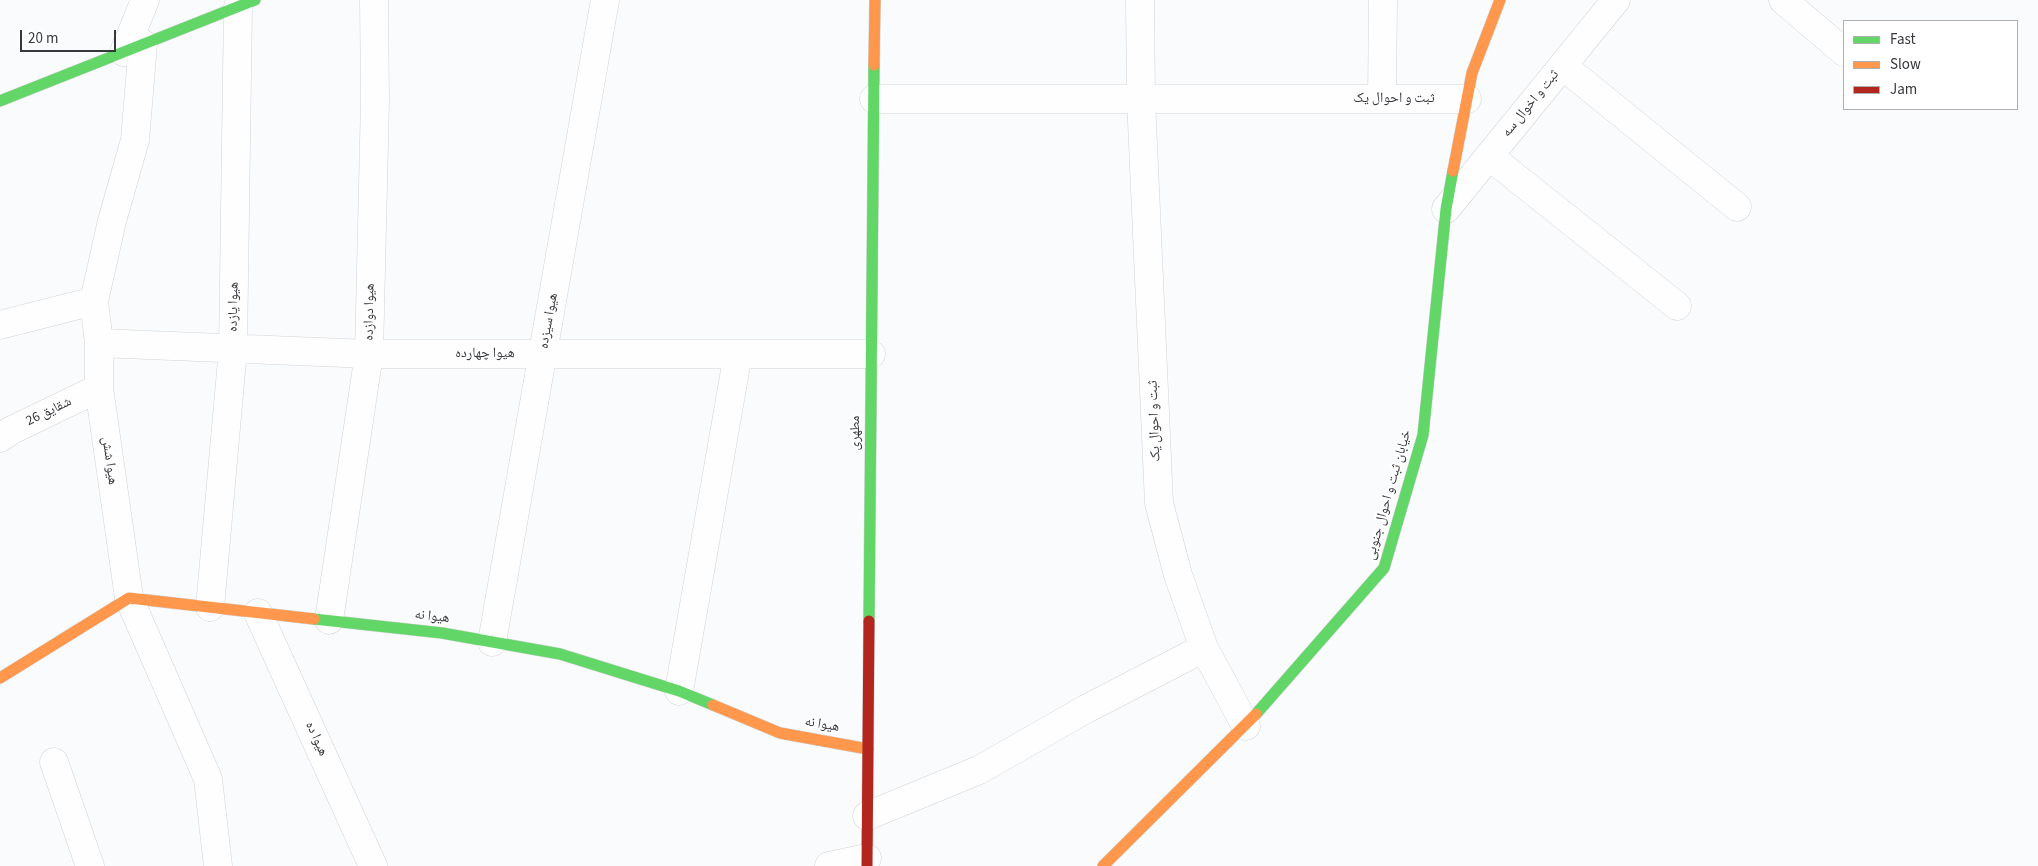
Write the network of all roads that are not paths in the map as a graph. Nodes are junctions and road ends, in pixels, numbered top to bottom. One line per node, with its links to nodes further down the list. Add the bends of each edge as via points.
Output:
1 (145, 0): 11 (street, هیوا شش)
2 (374, 0): 27 (street, هیوا دوازده)
3 (605, 0): 28 (street, هیوا سیزده)
4 (875, 0): 14 (street, مطهری)
5 (1140, 0): 15 (street, ثبت و احوال یک)
6 (1382, 0): 16 (street)
7 (1500, 0): 17 (street, خیابان ثبت و احوال جنوبی, via 1472,72)
8 (1616, 0): 13 (street, ثبت و اخوال سه)
9 (1783, 0): 12 (street)
10 (246, 4): 11 (street); 26 (street, هیوا یازده)
11 (133, 48): 18 (street); 22 (street, هیوا شش, via 135,140)
12 (1843, 51)
13 (1562, 66): 19 (street, ثبت و اخوال سه); 20 (street)
14 (874, 99): 15 (street, ثبت و احوال یک); 30 (street, مطهری)
15 (1141, 99): 16 (street, ثبت و احوال یک); 38 (street, ثبت و احوال یک, via 1159,503 1178,575)
16 (1382, 99): 17 (street, ثبت و احوال یک)
17 (1466, 99): 21 (street, خیابان ثبت و احوال جنوبی)
18 (0, 101)
19 (1489, 156): 21 (street, ثبت و اخوال سه); 23 (street)
20 (1737, 207)
21 (1446, 209): 41 (street, خیابان ثبت و احوال جنوبی, via 1423,436 1384,568)
22 (94, 301): 24 (street); 25 (street, هیوا شش)
23 (1678, 306)
24 (0, 325)
25 (99, 343): 26 (street, هیوا چهارده); 31 (street, هیوا شش)
26 (233, 348): 27 (street, هیوا چهارده); 34 (street, هیوا یازده)
27 (369, 354): 28 (street, هیوا چهارده); 36 (street, هیوا دوازده)
28 (543, 354): 29 (street, هیوا چهارده); 37 (street, هیوا سیزده)
29 (738, 354): 30 (street, هیوا چهارده); 40 (street)
30 (872, 354): 42 (street, مطهری)
31 (99, 388): 32 (street, شقایق 26); 33 (street, هیوا شش)
32 (0, 438)
33 (129, 598): 34 (street, هیوا نه); 39 (street); 47 (street, هیوا شش, via 208,779)
34 (210, 607): 35 (street, هیوا نه)
35 (258, 613): 36 (street, هیوا نه); 48 (street, هیوا ده)
36 (329, 620): 37 (street, هیوا نه)
37 (492, 642): 40 (street, هیوا نه, via 560,654)
38 (1204, 648): 41 (street, ثبت و احوال یک); 44 (street, via 1086,708 979,770)
39 (0, 678)
40 (679, 691): 42 (street, هیوا نه, via 780,733)
41 (1246, 726): 50 (street, خیابان ثبت و احوال جنوبی)
42 (868, 749): 44 (street, مطهری)
43 (54, 762): 46 (street)
44 (868, 816): 45 (street, مطهری)
45 (867, 862): 49 (street)
46 (90, 866)
47 (218, 866)
48 (373, 866)
49 (829, 866)
50 (1103, 866)

